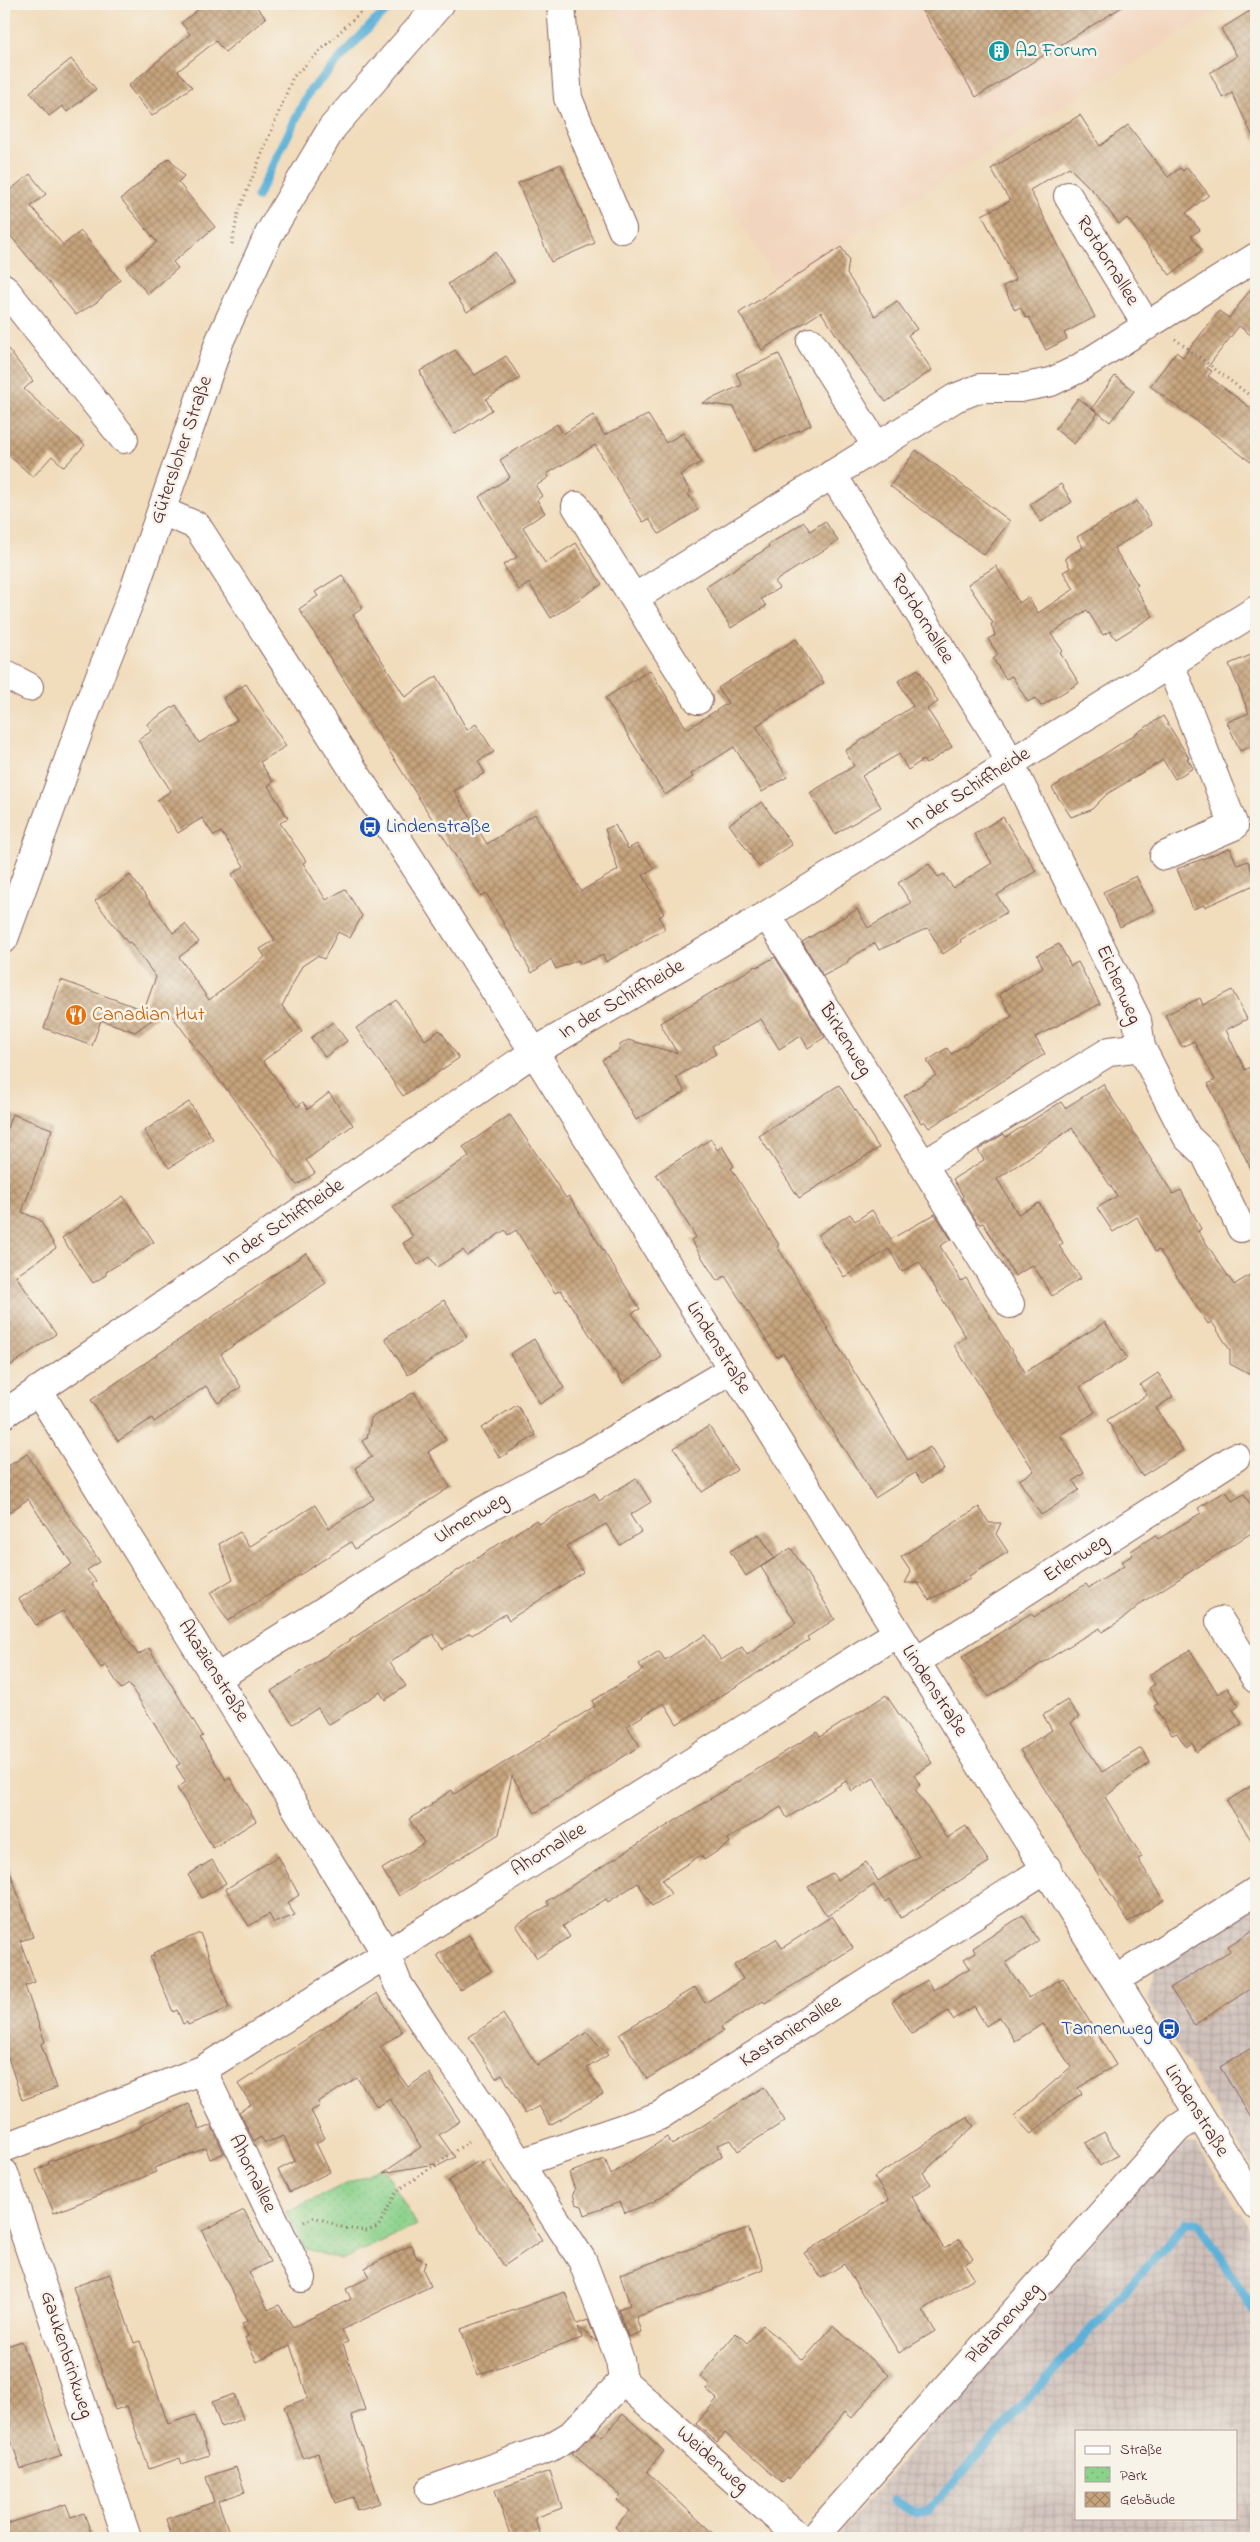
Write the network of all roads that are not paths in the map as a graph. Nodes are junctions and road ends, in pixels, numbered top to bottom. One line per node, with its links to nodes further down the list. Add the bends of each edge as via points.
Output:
1 (440, 4): 13 (street, Gütersloher Straße, via 332,128 270,234 220,340)
2 (562, 4): 4 (street, via 568,98)
3 (1068, 196): 7 (street, Rotdornallee)
4 (622, 229)
5 (1256, 257): 7 (street, Rotdornallee)
6 (4, 288): 9 (street)
7 (1150, 324): 10 (street, Rotdornallee, via 1076,370 1050,382 1020,388 980,388 955,398)
8 (811, 342): 10 (street)
9 (124, 439)
10 (877, 447): 11 (street, Rotdornallee)
11 (832, 474): 14 (street, Rotdornallee); 20 (street, Rotdornallee, via 998,739)
12 (576, 506): 14 (street)
13 (162, 512): 23 (street, Gütersloher Straße); 25 (street, Lindenstraße, via 197,526)
14 (634, 598): 19 (street)
15 (1256, 610): 16 (street, In der Schiffheide)
16 (1170, 664): 20 (street, In der Schiffheide); 21 (street, via 1234,826)
17 (4, 674): 18 (street)
18 (29, 687)
19 (698, 700)
20 (1010, 765): 22 (street, In der Schiffheide); 24 (street, Eichenweg, via 1137,1020)
21 (1164, 856)
22 (767, 915): 25 (street, In der Schiffheide); 26 (street, Birkenweg)
23 (4, 939)
24 (1141, 1047): 26 (street, via 1110,1050); 27 (street, Eichenweg, via 1187,1137 1205,1154)
25 (534, 1052): 29 (street, Lindenstraße); 30 (street, In der Schiffheide)
26 (924, 1165): 28 (street, Birkenweg)
27 (1241, 1228)
28 (1010, 1304)
29 (731, 1370): 34 (street, Lindenstraße); 36 (street, Ulmenweg, via 591,1453 481,1512)
30 (38, 1390): 31 (street, In der Schiffheide); 36 (street, Akazienstraße)
31 (4, 1414)
32 (1236, 1457): 35 (street, Erlenweg)
33 (1220, 1621): 37 (street)
34 (897, 1633): 35 (street, Lindenstraße); 40 (street, Ahornallee)
35 (915, 1662): 38 (street, Lindenstraße)
36 (218, 1678): 40 (street, Akazienstraße)
37 (1256, 1679)
38 (1047, 1868): 41 (street, Lindenstraße); 45 (street, Kastanienallee, via 660,2116)
39 (1256, 1891): 41 (street)
40 (385, 1952): 42 (street, Ahornallee); 45 (street, via 398,1984)
41 (1115, 1980): 43 (street, Lindenstraße)
42 (202, 2070): 44 (street, Ahornallee); 48 (street, Ahornallee)
43 (1198, 2115): 47 (street, Lindenstraße); 53 (street, Platanenweg, via 1178,2128)
44 (4, 2148)
45 (520, 2163): 49 (street, via 582,2260 620,2360)
46 (4, 2172): 51 (street, Gaukenbrinkweg)
47 (1256, 2205)
48 (302, 2278)
49 (623, 2381): 50 (street, via 571,2435 549,2448); 52 (street, Weidenweg)
50 (430, 2490)
51 (127, 2538)
52 (800, 2538)
53 (813, 2538)

